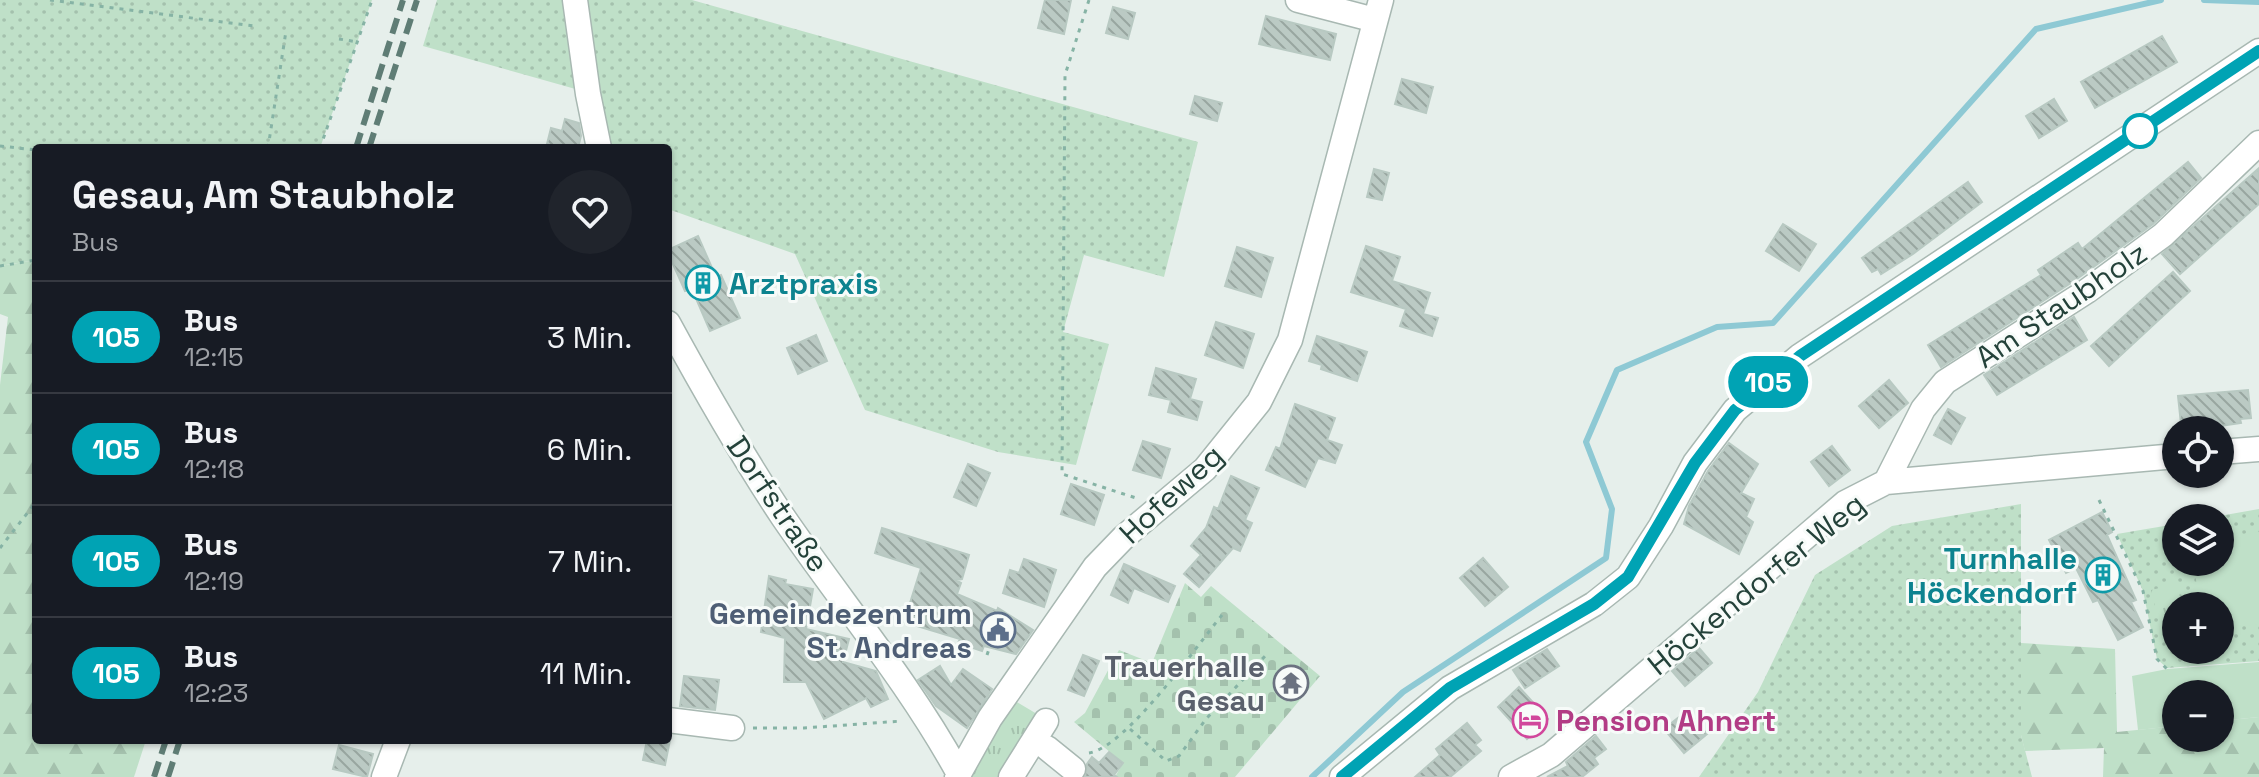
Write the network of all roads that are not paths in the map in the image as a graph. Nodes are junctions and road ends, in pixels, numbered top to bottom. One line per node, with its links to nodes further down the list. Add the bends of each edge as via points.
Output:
1 (575, 0): 6 (street)
2 (1298, 0): 3 (street)
3 (1378, 10): 18 (street, Hofeweg, via 1290,340 1259,402 1205,469 1095,567 1018,674)
4 (2259, 51): 21 (street, via 1800,356 1735,410 1695,463 1628,577 1594,604 1450,688)
5 (2259, 143): 11 (street, Am Staubholz, via 2163,235 1945,382 1923,409)
6 (598, 144)
7 (672, 330): 18 (street, Dorfstraße, via 783,517 925,719)
8 (2259, 449): 9 (street)
9 (2234, 451)
10 (2162, 457): 11 (street, Höckendorfer Weg)
11 (1886, 482): 22 (street, Höckendorfer Weg, via 1845,503 1551,755)
12 (672, 720): 14 (street)
13 (1046, 721): 20 (street)
14 (732, 728)
15 (396, 744): 19 (street)
16 (1047, 748): 17 (street)
17 (1079, 761)
18 (957, 774)
19 (384, 777)
20 (1011, 777)
21 (1342, 777)
22 (1511, 777)

